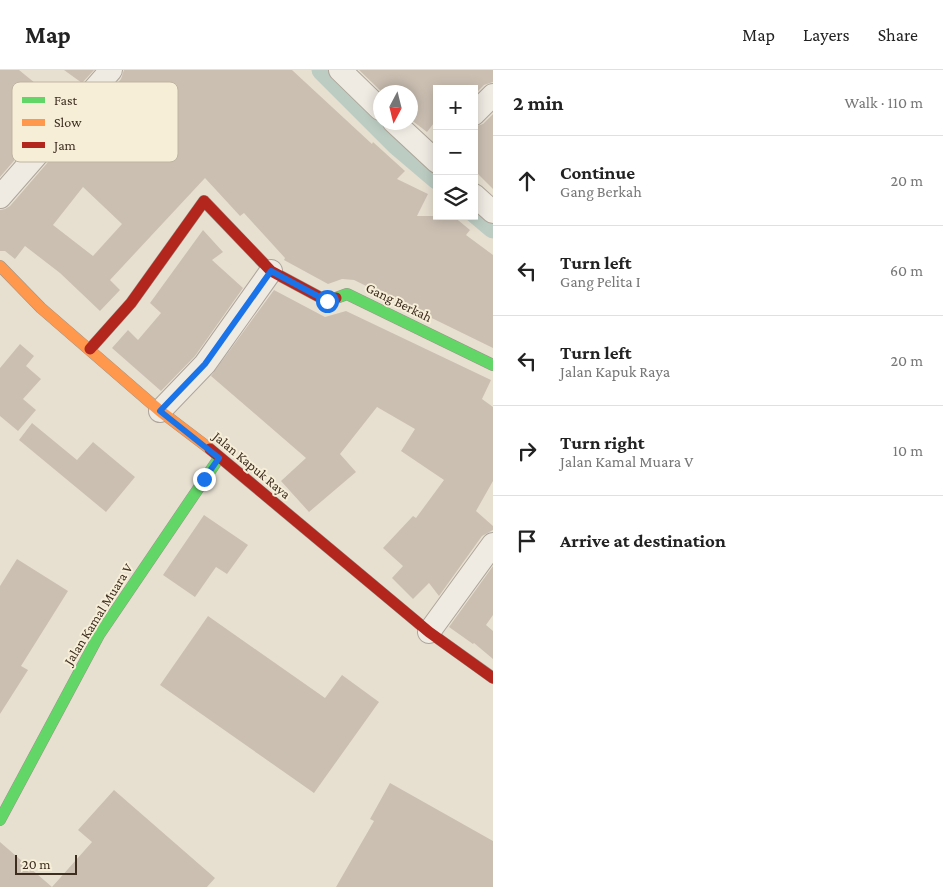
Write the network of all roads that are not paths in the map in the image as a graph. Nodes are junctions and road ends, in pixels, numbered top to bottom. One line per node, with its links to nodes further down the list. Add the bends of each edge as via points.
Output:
1 (111, 70): 3 (street)
2 (340, 70): 5 (street)
3 (101, 82)
4 (493, 95): 6 (street)
5 (373, 103)
6 (478, 110)
7 (403, 130): 8 (street)
8 (433, 155)
9 (31, 162): 10 (street)
10 (0, 197)
11 (478, 199): 12 (street)
12 (493, 212)
13 (0, 266): 15 (street, Jalan Kapuk Raya, via 41,308)
14 (271, 271): 15 (street, Gang Berkah, via 204,200 131,303); 16 (street, Gang Berkah, via 327,301 347,294); 17 (street, via 205,364)
15 (90, 349): 17 (street, Jalan Kapuk Raya)
16 (493, 365)
17 (160, 411): 18 (street, Jalan Kapuk Raya)
18 (219, 458): 20 (street, Jalan Kapuk Raya); 22 (street, Jalan Kamal Muara V, via 99,635)
19 (493, 544): 20 (street)
20 (429, 632): 21 (street, Jalan Kapuk Raya)
21 (493, 678)
22 (0, 820)

